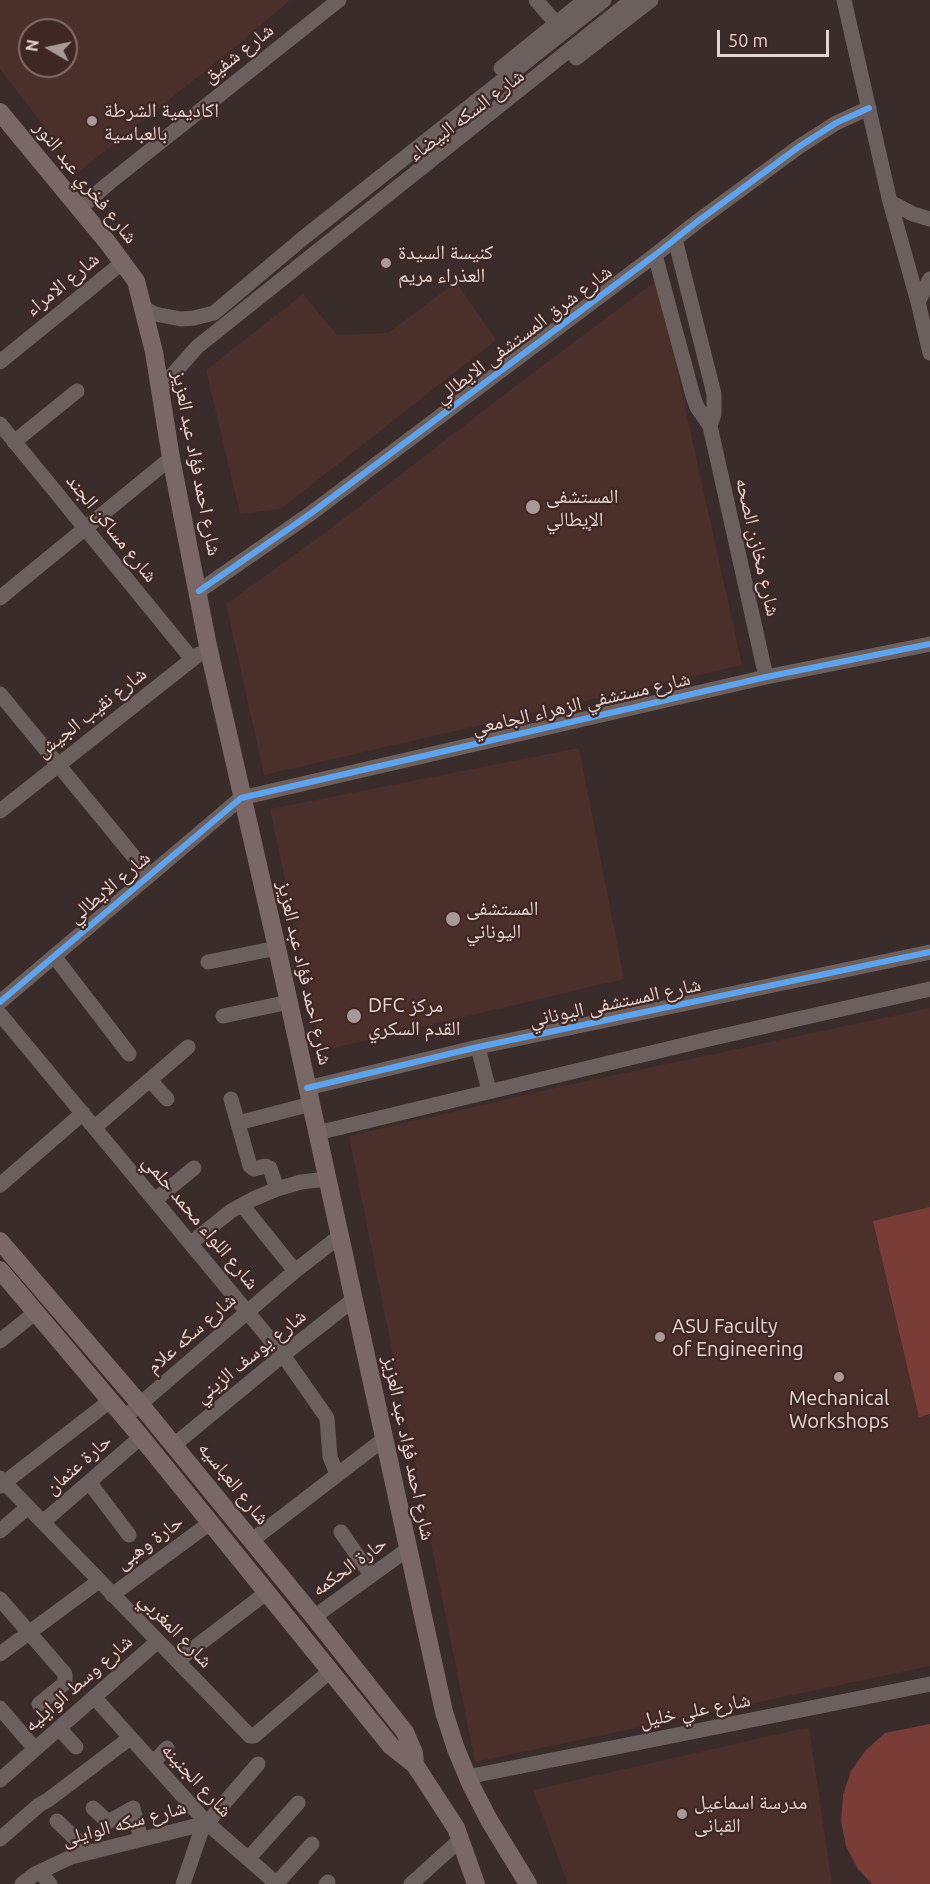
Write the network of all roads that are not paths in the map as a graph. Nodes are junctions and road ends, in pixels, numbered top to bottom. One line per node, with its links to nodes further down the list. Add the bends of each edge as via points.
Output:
1 (339, 0): 12 (street, شارع شفيق)
2 (536, 0): 8 (street)
3 (585, 0): 8 (street, شارع السكه البيضاء)
4 (604, 0): 14 (street)
5 (632, 0): 17 (street)
6 (651, 0): 17 (street, شارع السكه البيضاء, via 318,255)
7 (844, 0): 9 (street)
8 (556, 23): 14 (street, شارع السكه البيضاء, via 321,213)
9 (869, 108): 11 (street); 15 (street, شارع شرق المستشفى الايطالي, via 821,131)
10 (3, 120): 12 (main road, شارع فخري عبد النور)
11 (890, 202): 13 (street); 21 (street)
12 (80, 208): 18 (main road, شارع فخري عبد النور)
13 (930, 219)
14 (302, 239): 22 (street, via 214,313 181,319)
15 (675, 239): 16 (street, شارع شرق المستشفى الايطالي); 28 (street, شارع مخازن الصحه, via 714,394)
16 (655, 255): 28 (street, شارع مخازن الصحه, via 693,396); 32 (street, شارع شرق المستشفى الايطالي, via 310,514)
17 (305, 261): 25 (street, via 197,347)
18 (123, 262): 20 (main road, شارع فخري عبد النور); 24 (street, شارع الامراء)
19 (930, 279): 21 (street)
20 (136, 281): 22 (main road, شارع احمد فؤاد عبد العزيز)
21 (918, 302): 23 (street)
22 (144, 308): 25 (main road, شارع احمد فؤاد عبد العزيز)
23 (930, 353)
24 (0, 362)
25 (160, 389): 30 (main road, شارع احمد فؤاد عبد العزيز)
26 (78, 391): 29 (street)
27 (0, 424): 29 (street, شارع مساكن الجند)
28 (710, 426): 37 (street, شارع مخازن الصحه)
29 (14, 442): 31 (street, شارع مساكن الجند)
30 (171, 458): 31 (street); 32 (main road, شارع احمد فؤاد عبد العزيز)
31 (85, 528): 33 (street); 36 (street, شارع مساكن الجند)
32 (199, 591): 35 (main road, شارع احمد فؤاد عبد العزيز)
33 (0, 598)
34 (930, 644): 37 (street, شارع مستشفي الزهراء الجامعي)
35 (208, 646): 36 (street, شارع نقيب الجيش); 40 (main road, شارع احمد فؤاد عبد العزيز)
36 (192, 659): 39 (street, شارع نقيب الجيش)
37 (766, 678): 40 (street, شارع مستشفي الزهراء الجامعي)
38 (0, 694): 39 (street)
39 (58, 765): 41 (street, شارع نقيب الجيش); 42 (street)
40 (241, 798): 42 (street, شارع الايطالي); 43 (main road, شارع احمد فؤاد عبد العزيز)
41 (0, 811)
42 (148, 874): 45 (street, شارع الايطالي)
43 (277, 948): 46 (street); 49 (main road, شارع احمد فؤاد عبد العزيز)
44 (930, 952): 53 (street, شارع المستشفى اليوناني)
45 (54, 956): 48 (street, شارع الايطالي); 54 (street)
46 (208, 962)
47 (930, 989): 56 (street)
48 (0, 1002)
49 (289, 1002): 51 (street); 57 (main road, شارع احمد فؤاد عبد العزيز)
50 (0, 1014): 60 (street, شارع اللواء محمد حلمي)
51 (223, 1017)
52 (188, 1047): 55 (street)
53 (478, 1047): 56 (street); 57 (street, شارع المستشفى اليوناني)
54 (129, 1054)
55 (150, 1080): 58 (street); 62 (street)
56 (489, 1091): 63 (street)
57 (309, 1096): 61 (street, شارع المستشفى اليوناني); 63 (main road, شارع احمد فؤاد عبد العزيز)
58 (167, 1099)
59 (231, 1099): 61 (street)
60 (83, 1113): 62 (street, شارع اللواء محمد حلمي); 66 (street)
61 (238, 1123): 67 (street, via 250,1166 270,1168)
62 (95, 1127): 68 (street, شارع اللواء محمد حلمي)
63 (317, 1133): 65 (main road, شارع احمد فؤاد عبد العزيز)
64 (194, 1168): 68 (street)
65 (327, 1179): 67 (street); 70 (main road, شارع احمد فؤاد عبد العزيز)
66 (0, 1185)
67 (277, 1189): 69 (street)
68 (155, 1200): 72 (street, شارع اللواء محمد حلمي)
69 (242, 1205): 72 (street); 74 (street)
70 (340, 1236): 74 (street, شارع سكه علام); 75 (main road, شارع احمد فؤاد عبد العزيز)
71 (0, 1241): 81 (main road, شارع العباسيه)
72 (191, 1243): 77 (street, شارع اللواء محمد حلمي)
73 (0, 1270): 76 (main road, شارع العباسيه)
74 (295, 1271): 77 (street, شارع سكه علام)
75 (353, 1300): 79 (street, شارع يوسف الزيني); 84 (main road, شارع احمد فؤاد عبد العزيز)
76 (36, 1312): 78 (street); 80 (main road, شارع العباسيه)
77 (248, 1312): 79 (street, شارع اللواء محمد حلمي); 81 (street, شارع سكه علام)
78 (0, 1341)
79 (283, 1355): 85 (street, شارع يوسف الزيني); 86 (street, شارع اللواء محمد حلمي, via 327,1418 330,1457)
80 (110, 1401): 82 (main road, شارع العباسيه); 87 (street)
81 (140, 1404): 82 (street, شارع سكه علام); 85 (main road, شارع العباسيه)
82 (125, 1418): 83 (main road, شارع العباسيه)
83 (141, 1437): 88 (street, حارة عثمان); 91 (main road, شارع العباسيه)
84 (384, 1439): 86 (street); 96 (main road, شارع احمد فؤاد عبد العزيز)
85 (174, 1445): 95 (main road, شارع العباسيه)
86 (337, 1474): 95 (street)
87 (2, 1482): 89 (street, شارع المغربي)
88 (89, 1482): 90 (street, حارة عثمان); 94 (street)
89 (28, 1507): 90 (street, شارع المغربي); 92 (street)
90 (43, 1522): 98 (street, شارع المغربي)
91 (210, 1523): 99 (main road, شارع العباسيه); 100 (street, حارة وهبى)
92 (0, 1532)
93 (341, 1532): 97 (street)
94 (129, 1534)
95 (251, 1540): 102 (main road, شارع العباسيه)
96 (408, 1549): 97 (street, حارة الحكمه); 121 (main road, شارع احمد فؤاد عبد العزيز, via 444,1712)
97 (371, 1575): 102 (street, حارة الحكمه)
98 (99, 1581): 100 (street, شارع المغربي); 103 (street)
99 (266, 1593): 106 (street); 107 (main road, شارع العباسيه)
100 (112, 1595): 104 (street, شارع المغربي)
101 (0, 1599): 103 (street)
102 (314, 1617): 119 (main road, شارع العباسيه, via 405,1732)
103 (29, 1632): 105 (street); 110 (street, via 66,1677 65,1683)
104 (158, 1641): 106 (street, شارع المغربي); 109 (street, شارع وسط الوايليه)
105 (0, 1654)
106 (177, 1661): 107 (street, شارع المغربي, via 252,1737)
107 (329, 1672): 119 (main road, شارع العباسيه, via 391,1746)
108 (930, 1684): 121 (street, شارع علي خليل)
109 (94, 1697): 112 (street, شارع وسط الوايليه); 113 (street, شارع الجنينه)
110 (39, 1704)
111 (0, 1708): 116 (street)
112 (59, 1728): 114 (street); 116 (street, شارع وسط الوايليه)
113 (130, 1738): 117 (street, شارع الجنينه); 128 (street)
114 (76, 1747)
115 (167, 1748): 117 (street)
116 (34, 1749): 120 (street, شارع وسط الوايليه)
117 (153, 1763): 126 (street, شارع الجنينه)
118 (258, 1764): 126 (street)
119 (415, 1765): 127 (main road, شارع العباسيه)
120 (1, 1776)
121 (467, 1777): 124 (main road, شارع احمد فؤاد عبد العزيز)
122 (298, 1803): 132 (street)
123 (93, 1808): 129 (street, via 106,1822 128,1803)
124 (489, 1820): 127 (main road, via 481,1812 471,1811 461,1816); 139 (main road, شارع احمد فؤاد عبد العزيز)
125 (57, 1821): 131 (street)
126 (205, 1823): 129 (street, شارع سكه الوايلى); 132 (street, شارع الجنينه); 136 (street)
127 (459, 1834): 137 (street); 138 (main road, شارع العباسيه)
128 (0, 1839)
129 (141, 1839): 131 (street, شارع سكه الوايلى)
130 (312, 1844): 134 (street)
131 (89, 1852): 133 (street, شارع سكه الوايلى, via 71,1857)
132 (248, 1859): 134 (street, شارع الجنينه)
133 (45, 1878): 135 (street, شارع سكه الوايلى)
134 (269, 1881)
135 (22, 1884)
136 (183, 1884)
137 (411, 1884)
138 (476, 1884)
139 (528, 1884)

